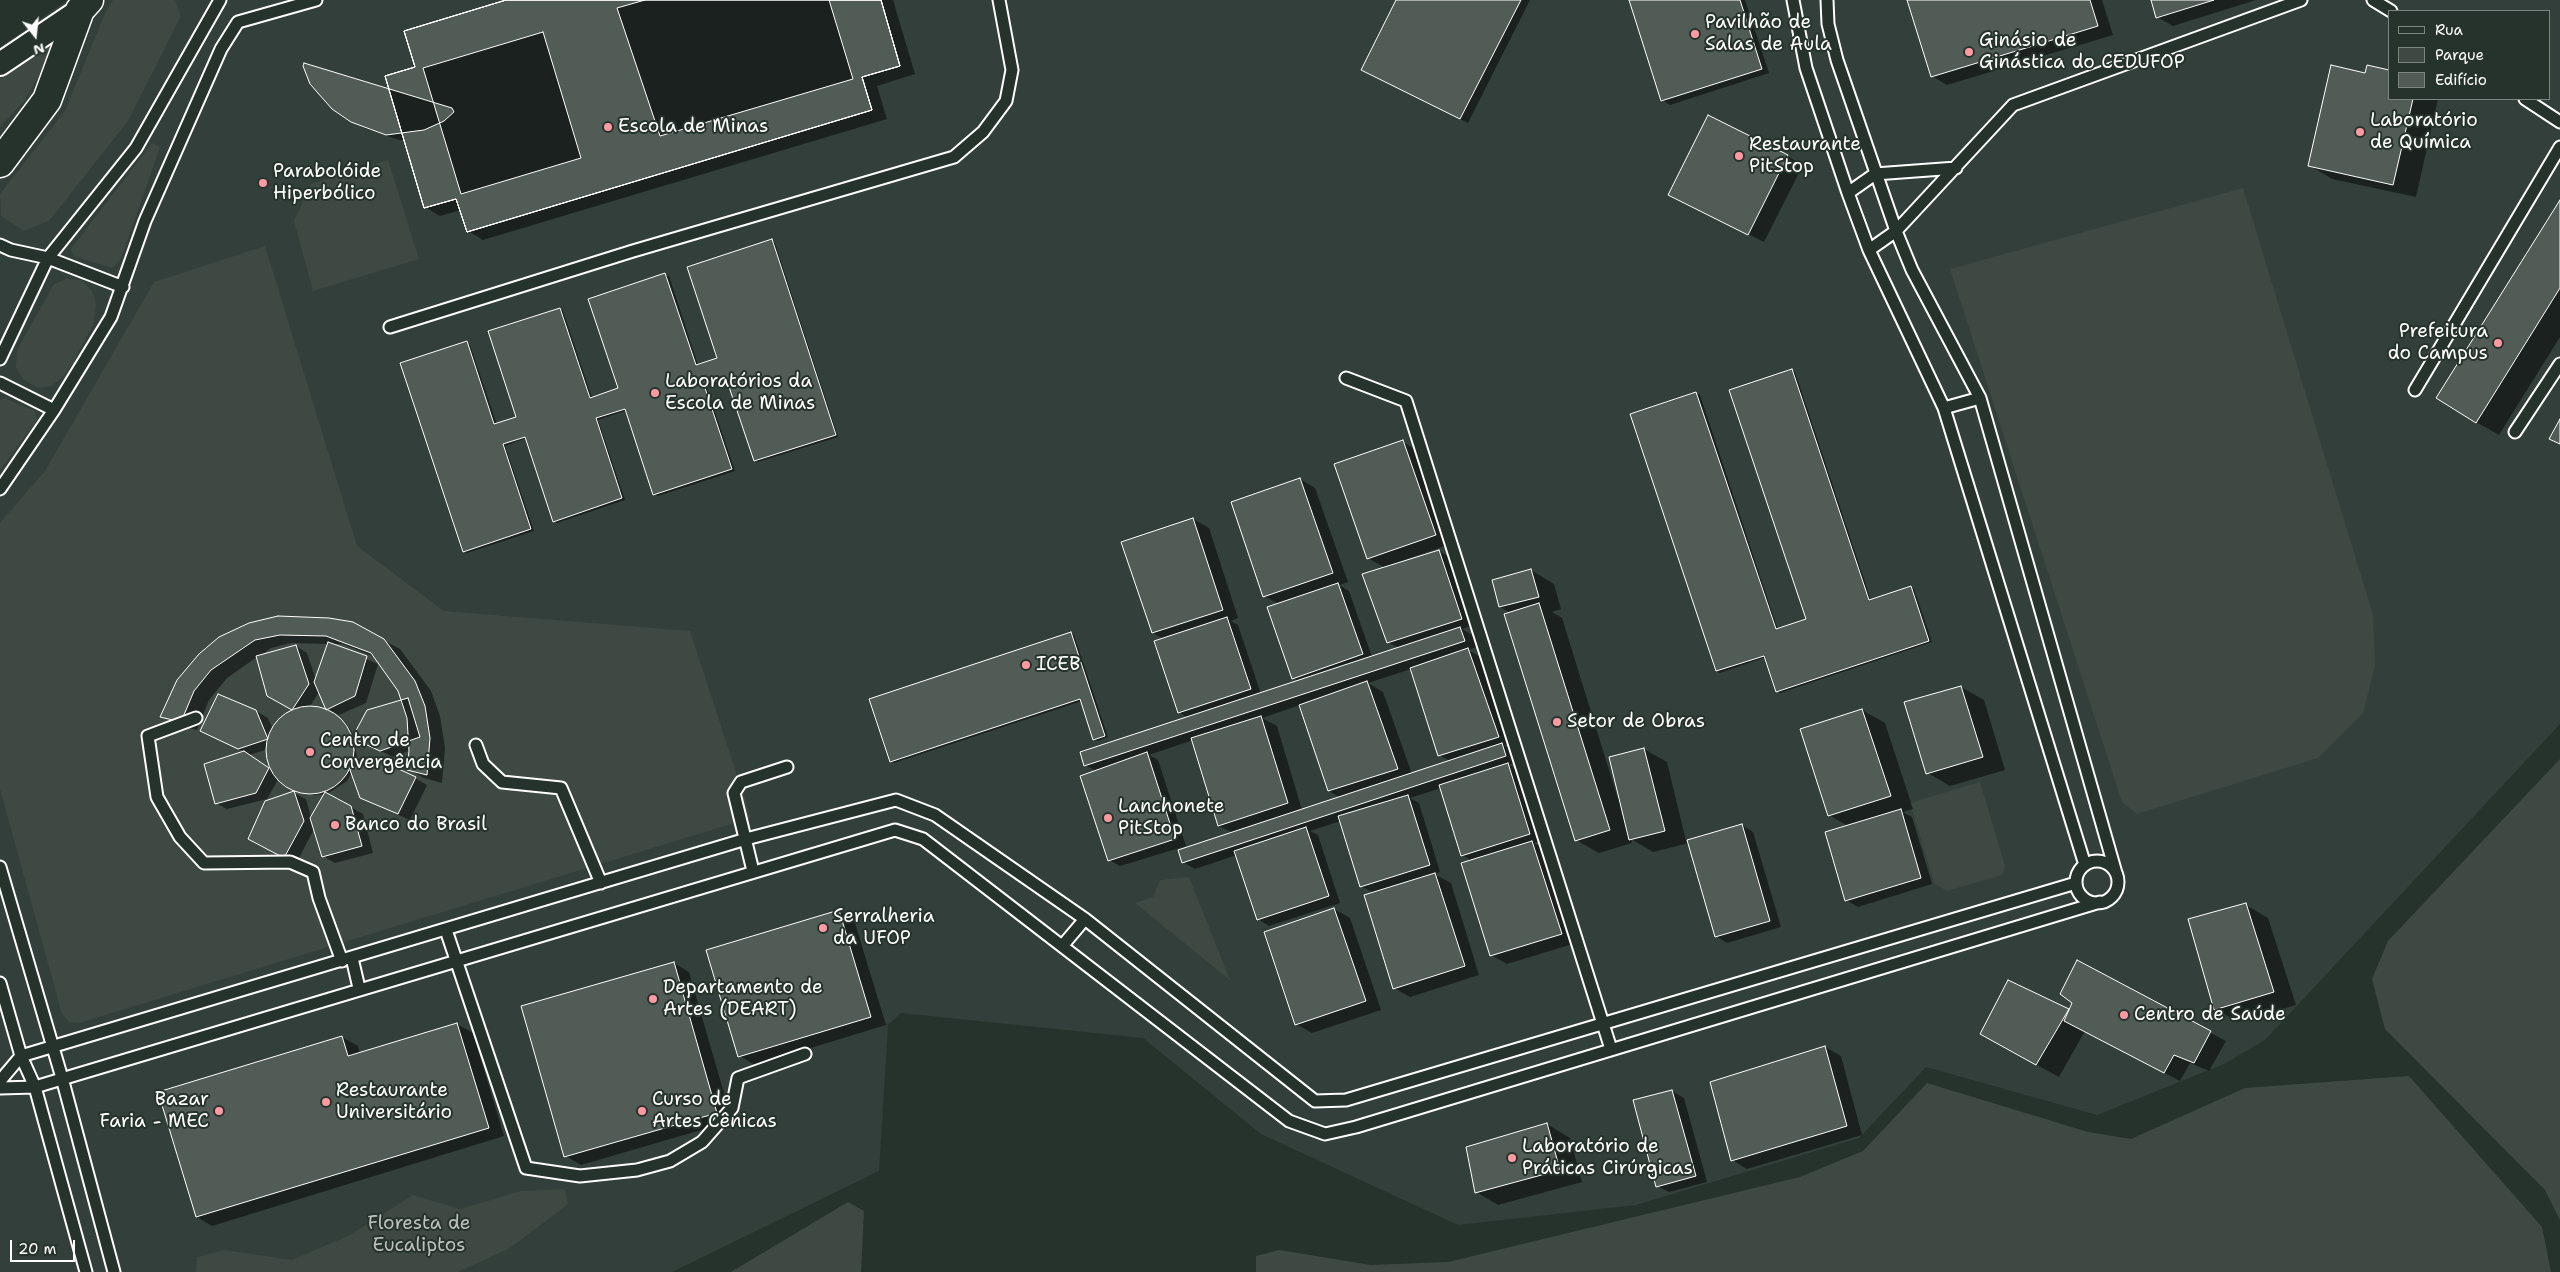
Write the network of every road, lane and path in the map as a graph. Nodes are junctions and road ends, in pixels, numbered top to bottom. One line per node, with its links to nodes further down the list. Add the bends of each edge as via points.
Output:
1 (220, 0): 21 (lane, via 136,148)
2 (316, 0): 22 (lane, via 238,22 221,50 146,221)
3 (1000, 0): 23 (lane, via 1012,70 1006,101 983,132 954,157 633,251)
4 (1793, 0): 17 (lane, via 1806,68)
5 (1827, 0): 16 (lane, via 1828,24 1837,60)
6 (2301, 0): 15 (lane, via 2012,105)
7 (2374, 0): 9 (lane)
8 (85, 5): 10 (street); 14 (street, via 47,100)
9 (2389, 10)
10 (0, 64)
11 (2526, 100): 12 (lane)
12 (2560, 122)
13 (2560, 147): 28 (lane)
14 (0, 163)
15 (1956, 168): 16 (lane); 18 (lane)
16 (1875, 174): 17 (lane); 18 (lane)
17 (1848, 193): 20 (lane)
18 (1896, 231): 20 (lane); 29 (lane, via 1912,270)
19 (0, 245): 21 (lane)
20 (1869, 250): 30 (lane)
21 (48, 258): 22 (lane); 24 (lane)
22 (122, 287): 31 (lane, via 111,317)
23 (390, 327)
24 (0, 359)
25 (2560, 364): 32 (lane)
26 (1346, 378): 52 (lane, via 1406,401)
27 (0, 383): 31 (lane)
28 (2415, 390)
29 (1980, 398): 30 (lane); 41 (lane)
30 (1944, 408): 38 (lane)
31 (54, 410): 33 (lane)
32 (2515, 432)
33 (0, 489)
34 (196, 718): 48 (lane, via 148,736 158,797 180,838 204,863 290,862 313,872 319,898)
35 (476, 745): 42 (lane, via 484,764 502,782 561,788)
36 (786, 767): 37 (lane, via 741,782 734,793)
37 (746, 839): 40 (lane); 42 (lane); 45 (lane, via 896,800 935,815)
38 (2085, 865): 41 (lane, via 2094,861 2105,862); 43 (lane, via 2078,872)
39 (0, 867): 53 (lane)
40 (753, 871): 47 (lane, via 895,830 923,839); 49 (lane)
41 (2116, 873): 44 (lane, via 2115,891)
42 (601, 883): 46 (lane)
43 (2076, 883): 44 (lane, via 2087,900); 52 (lane)
44 (2100, 902): 54 (lane)
45 (1085, 919): 47 (lane); 52 (lane, via 1315,1101 1346,1100)
46 (446, 930): 48 (lane); 49 (lane)
47 (1063, 945): 54 (lane, via 1289,1121 1325,1134)
48 (347, 960): 51 (lane); 53 (lane)
49 (455, 961): 51 (lane); 55 (lane, via 526,1168 580,1176 637,1170 670,1161 702,1142 732,1108 738,1078)
50 (0, 983): 56 (lane)
51 (360, 988): 57 (lane)
52 (1602, 1023): 54 (lane)
53 (53, 1047): 56 (lane); 57 (lane)
54 (1611, 1049)
55 (805, 1054)
56 (21, 1056): 58 (lane); 59 (lane)
57 (62, 1078): 59 (lane); 62 (lane)
58 (0, 1081)
59 (34, 1087): 60 (lane); 61 (lane)
60 (0, 1088)
61 (86, 1272)
62 (114, 1272)

